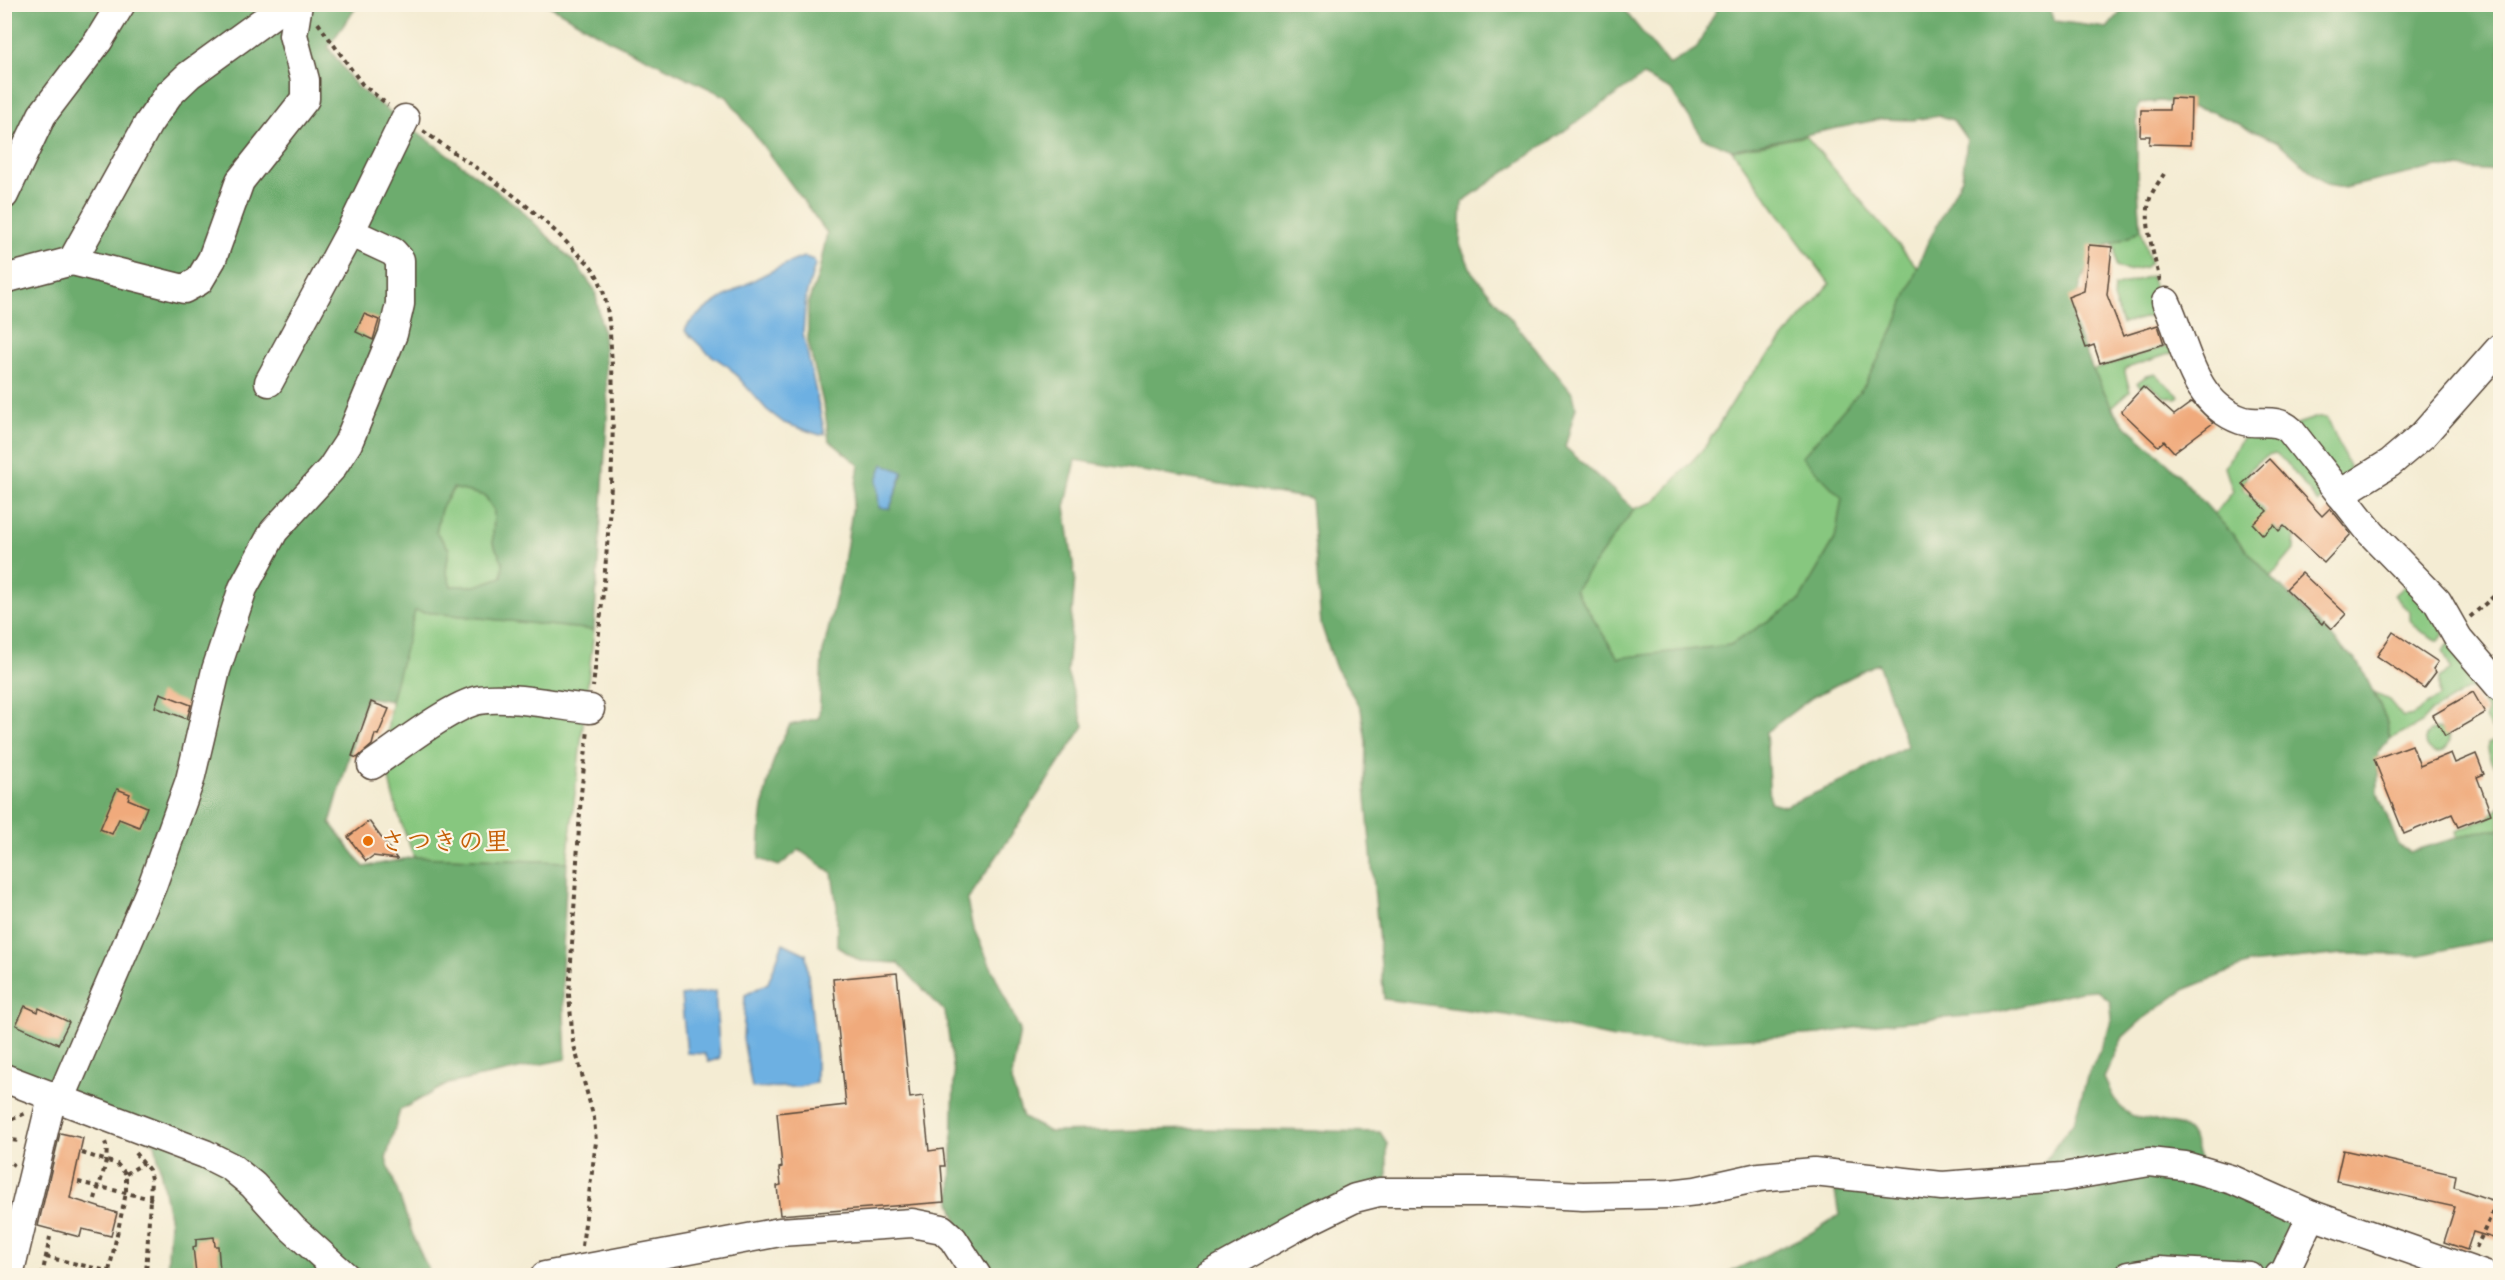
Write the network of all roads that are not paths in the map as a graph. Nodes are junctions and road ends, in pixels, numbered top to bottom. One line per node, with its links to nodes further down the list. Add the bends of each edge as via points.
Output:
1 (121, 4): 4 (lane, via 42,115)
2 (287, 10): 6 (lane, via 189,75 169,94 148,124); 6 (lane, via 305,80 305,99 240,182 212,259 199,281 184,289)
3 (405, 119): 5 (lane)
4 (4, 195)
5 (350, 232): 10 (lane); 16 (lane, via 393,252 400,260 400,304 393,334 348,443 331,469 274,531 243,588 216,670 190,780 152,886)
6 (72, 261): 7 (lane)
7 (4, 279)
8 (2166, 302): 11 (lane, via 2193,376 2203,390 2240,420 2284,424)
9 (2500, 348): 11 (lane, via 2423,435 2390,463)
10 (268, 382)
11 (2340, 494): 12 (lane, via 2371,533 2437,601 2454,631)
12 (2500, 687)
13 (590, 710): 14 (lane, via 480,700 452,712)
14 (372, 765)
15 (4, 1078): 16 (lane)
16 (56, 1099): 20 (lane); 21 (lane, via 231,1167)
17 (2312, 1215): 18 (lane); 24 (lane, via 2233,1179 2185,1166 2149,1162 2063,1177 1942,1186 1814,1172 1759,1177 1670,1194 1379,1192 1355,1198); 27 (lane, via 2289,1266)
18 (2477, 1272)
19 (578, 1273): 22 (lane); 23 (lane, via 780,1232 912,1223 942,1230 953,1239)
20 (9, 1275)
21 (345, 1275)
22 (545, 1275)
23 (977, 1275)
24 (1208, 1275)
25 (2129, 1275): 26 (lane, via 2159,1271)
26 (2250, 1275)
27 (2279, 1275)

